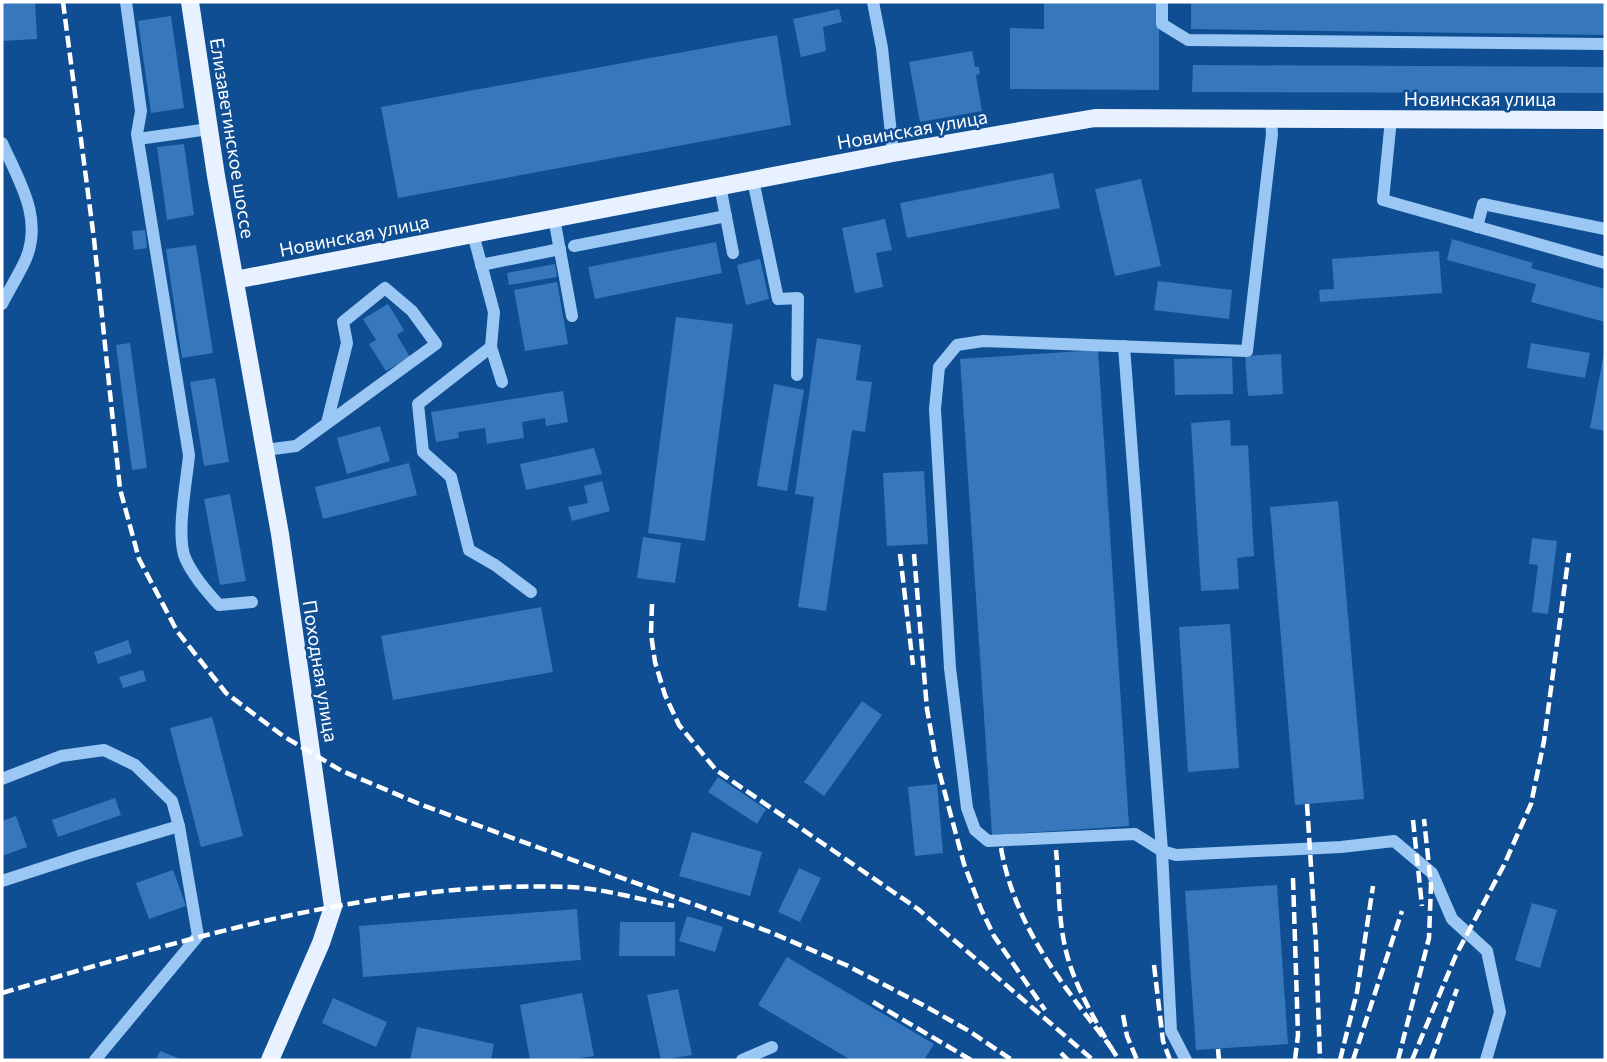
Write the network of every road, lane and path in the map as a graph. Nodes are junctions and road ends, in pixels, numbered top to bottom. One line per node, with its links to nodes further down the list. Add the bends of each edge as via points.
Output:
1 (126, 2): 10 (street, via 141,111)
2 (190, 2): 9 (main road, Елизаветинское шоссе)
3 (873, 2): 12 (street)
4 (1162, 2): 5 (street, via 1162,24 1188,40)
5 (1605, 44)
6 (1391, 119): 7 (main road, Новинская улица); 8 (main road, Новинская улица); 17 (street, via 1383,200)
7 (1271, 120): 12 (main road, Новинская улица, via 1095,118); 28 (street, via 1248,351)
8 (1605, 120)
9 (209, 129): 10 (street); 25 (main road, Елизаветинское шоссе)
10 (138, 139): 35 (street, via 189,455 181,506 184,557 219,605)
11 (2, 143): 26 (street, via 29,202 33,227 26,258)
12 (893, 153): 13 (main road, Новинская улица)
13 (753, 180): 14 (main road, Новинская улица); 30 (street, via 778,299 799,298)
14 (720, 186): 15 (street); 16 (main road, Новинская улица)
15 (726, 216): 20 (street); 22 (street)
16 (554, 218): 19 (main road, Новинская улица); 21 (street)
17 (1477, 227): 18 (street, via 1483,204); 23 (street)
18 (1605, 229)
19 (473, 234): 24 (street); 25 (main road, Новинская улица)
20 (574, 246)
21 (560, 249): 24 (street); 27 (street)
22 (733, 253)
23 (1605, 263)
24 (481, 265): 29 (street, via 494,312)
25 (235, 279): 33 (main road, Походная улица)
26 (2, 304)
27 (572, 316)
28 (1124, 346): 38 (street); 38 (street, via 983,341 957,345 939,367 935,409 950,667 967,808 981,836 988,841 1135,834)
29 (491, 347): 31 (street); 34 (street, via 418,404 423,452 451,477 469,550)
30 (797, 375)
31 (502, 382)
32 (327, 423): 32 (street, via 347,343 343,322 385,288 412,311 436,345); 33 (street, via 296,446)
33 (265, 450): 42 (main road, Походная улица, via 333,907)
34 (531, 592)
35 (252, 602)
36 (2, 779): 37 (street, via 61,756 104,750 135,765 172,801)
37 (179, 826): 39 (street); 41 (street, via 198,936)
38 (1163, 851): 44 (street, via 1171,1031); 45 (street, via 1176,855 1394,841 1432,873 1452,919 1487,951 1500,1012)
39 (2, 881)
40 (772, 1047): 43 (street)
41 (95, 1060)
42 (270, 1060)
43 (742, 1060)
44 (1185, 1060)
45 (1486, 1060)

